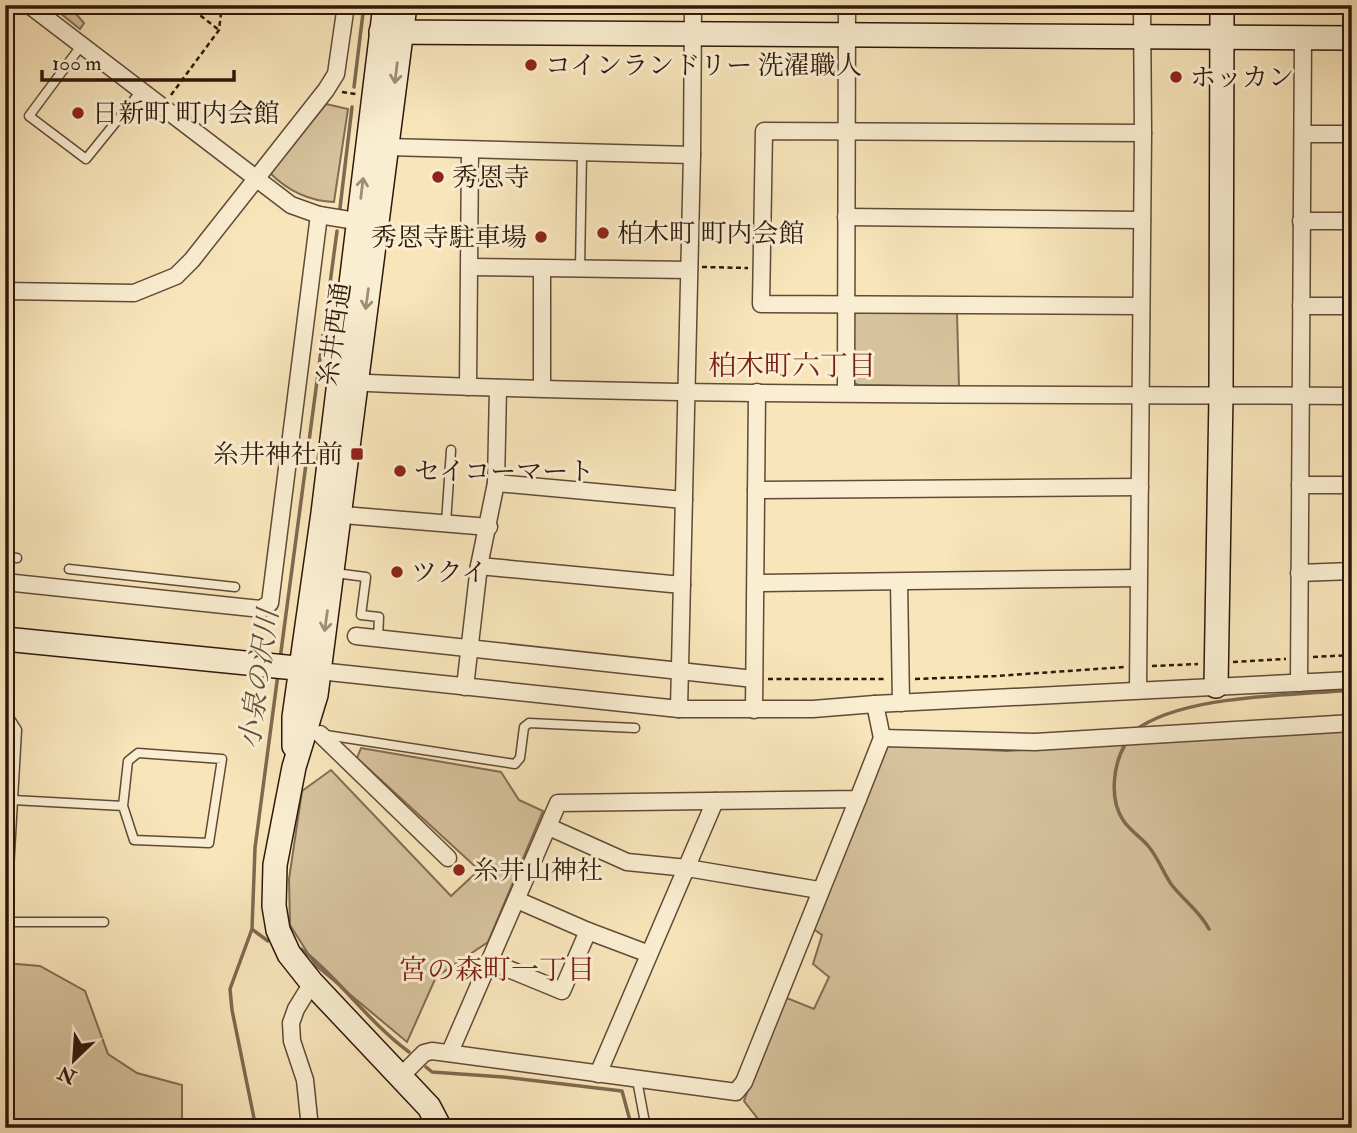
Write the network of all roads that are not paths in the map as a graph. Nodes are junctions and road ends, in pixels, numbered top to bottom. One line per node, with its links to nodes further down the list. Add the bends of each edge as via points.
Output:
1 (29, 5): 16 (street)
2 (346, 5): 26 (street, via 336,74)
3 (385, 5): 9 (street, 糸井西通)
4 (405, 5): 9 (street, 糸井西通)
5 (693, 5): 10 (street)
6 (847, 5): 11 (street)
7 (1142, 5): 12 (street)
8 (1223, 5): 13 (street)
9 (391, 32): 10 (street); 22 (street, 糸井西通, one-way to 22); 32 (street, 糸井西通, one-way to 9, via 373,97)
10 (693, 35): 11 (street); 25 (street)
11 (846, 35): 12 (street); 18 (street)
12 (1142, 37): 13 (street); 19 (street)
13 (1222, 37): 14 (street); 50 (street)
14 (1303, 38): 15 (street); 20 (street)
15 (1352, 38)
16 (81, 46): 17 (street); 17 (lane, via 29,116 86,159)
17 (141, 92): 26 (street)
18 (848, 132): 19 (street); 28 (street); 38 (street, via 764,131 761,303)
19 (1143, 133): 29 (street)
20 (1303, 134): 21 (street); 30 (street)
21 (1352, 134)
22 (387, 148): 23 (street); 32 (street, 糸井西通)
23 (470, 151): 24 (street); 33 (street)
24 (582, 152): 25 (street); 36 (lane)
25 (692, 155): 34 (street)
26 (256, 180): 27 (street, via 290,205); 37 (street, via 192,260 176,276 159,284 134,293)
27 (319, 215): 32 (street); 77 (street, via 270,603 261,609)
28 (846, 217): 29 (street); 38 (street)
29 (1142, 220): 39 (street)
30 (1301, 221): 31 (street); 40 (street)
31 (1352, 221)
32 (368, 223): 42 (street, 糸井西通)
33 (470, 267): 35 (street); 43 (street)
34 (689, 268): 36 (street); 46 (street)
35 (542, 269): 36 (street); 45 (street)
36 (580, 269)
37 (5, 291)
38 (844, 304): 39 (street); 48 (street)
39 (1140, 306): 49 (street)
40 (1301, 306): 41 (street); 51 (street)
41 (1352, 306)
42 (348, 382): 43 (street); 60 (street, 糸井西通)
43 (468, 387): 44 (street)
44 (498, 387): 45 (street); 54 (street)
45 (541, 388): 46 (street)
46 (685, 391): 47 (street); 59 (street)
47 (757, 392): 48 (street); 58 (street)
48 (846, 393): 49 (street)
49 (1140, 395): 50 (street); 57 (street)
50 (1221, 395): 51 (street); 87 (street)
51 (1301, 396): 52 (street); 55 (street)
52 (1352, 396)
53 (451, 450): 61 (lane)
54 (496, 483): 59 (street); 62 (street)
55 (1300, 485): 56 (street); 69 (street)
56 (1352, 485)
57 (1140, 487): 58 (street); 71 (street)
58 (756, 489): 74 (street)
59 (684, 499): 75 (street)
60 (331, 514): 61 (street); 67 (street, 糸井西通); 82 (street, 糸井西通)
61 (446, 523): 62 (street)
62 (489, 527): 65 (street)
63 (5, 557): 64 (lane)
64 (17, 558)
65 (479, 566): 75 (street); 81 (street)
66 (69, 569): 70 (lane)
67 (332, 572): 80 (lane, via 366,577 361,615 379,617); 82 (street, 糸井西通, one-way to 82)
68 (1352, 572): 69 (street)
69 (1299, 573): 86 (street)
70 (140, 577): 76 (lane); 77 (lane)
71 (1138, 578): 73 (street); 89 (street)
72 (5, 582): 77 (street)
73 (899, 582): 74 (street); 91 (street)
74 (756, 583): 84 (street)
75 (682, 585): 83 (street)
76 (234, 587)
77 (138, 596)
78 (356, 636): 80 (street)
79 (5, 639): 82 (street)
80 (378, 639): 81 (street)
81 (470, 649): 83 (street); 88 (street)
82 (295, 668): 88 (street); 97 (street, via 316,695); 99 (street)
83 (680, 672): 84 (street); 92 (street)
84 (754, 679): 93 (street)
85 (1352, 680): 86 (street)
86 (1299, 683): 87 (street)
87 (1216, 686): 89 (street)
88 (465, 687): 92 (street)
89 (1138, 690): 91 (street)
90 (875, 704): 91 (street); 93 (street); 98 (street)
91 (901, 704)
92 (679, 709): 93 (street)
93 (754, 710)
94 (5, 711): 100 (lane, via 17,730)
95 (1352, 723): 98 (street, via 1035,742)
96 (635, 728): 97 (lane, via 529,723 515,764)
97 (313, 733): 99 (street); 107 (street)
98 (882, 738): 102 (street)
99 (294, 767): 116 (street, via 275,865 274,906 289,954)
100 (15, 770): 101 (lane); 103 (lane)
101 (5, 778)
102 (858, 799): 104 (street); 109 (street)
103 (13, 800): 105 (lane); 111 (lane)
104 (715, 802): 106 (street, via 558,803); 108 (street)
105 (123, 806): 105 (lane, via 134,840 209,843 222,759 138,753 128,761)
106 (549, 827): 108 (street, via 626,862); 110 (street)
107 (447, 858)
108 (687, 868): 109 (street); 114 (street)
109 (819, 890): 120 (street, via 744,1082 736,1092)
110 (517, 900): 113 (street); 115 (street)
111 (6, 922): 112 (lane)
112 (104, 922)
113 (588, 931): 114 (street); 115 (street, via 562,992)
114 (649, 954): 118 (street)
115 (489, 961): 117 (street)
116 (312, 983): 119 (street); 121 (street, via 291,1023 305,1080)
117 (450, 1052): 118 (street); 119 (street, via 424,1053)
118 (598, 1074): 120 (street)
119 (402, 1075): 122 (street)
120 (637, 1080): 123 (lane)
121 (310, 1128)
122 (440, 1128)
123 (646, 1128)

